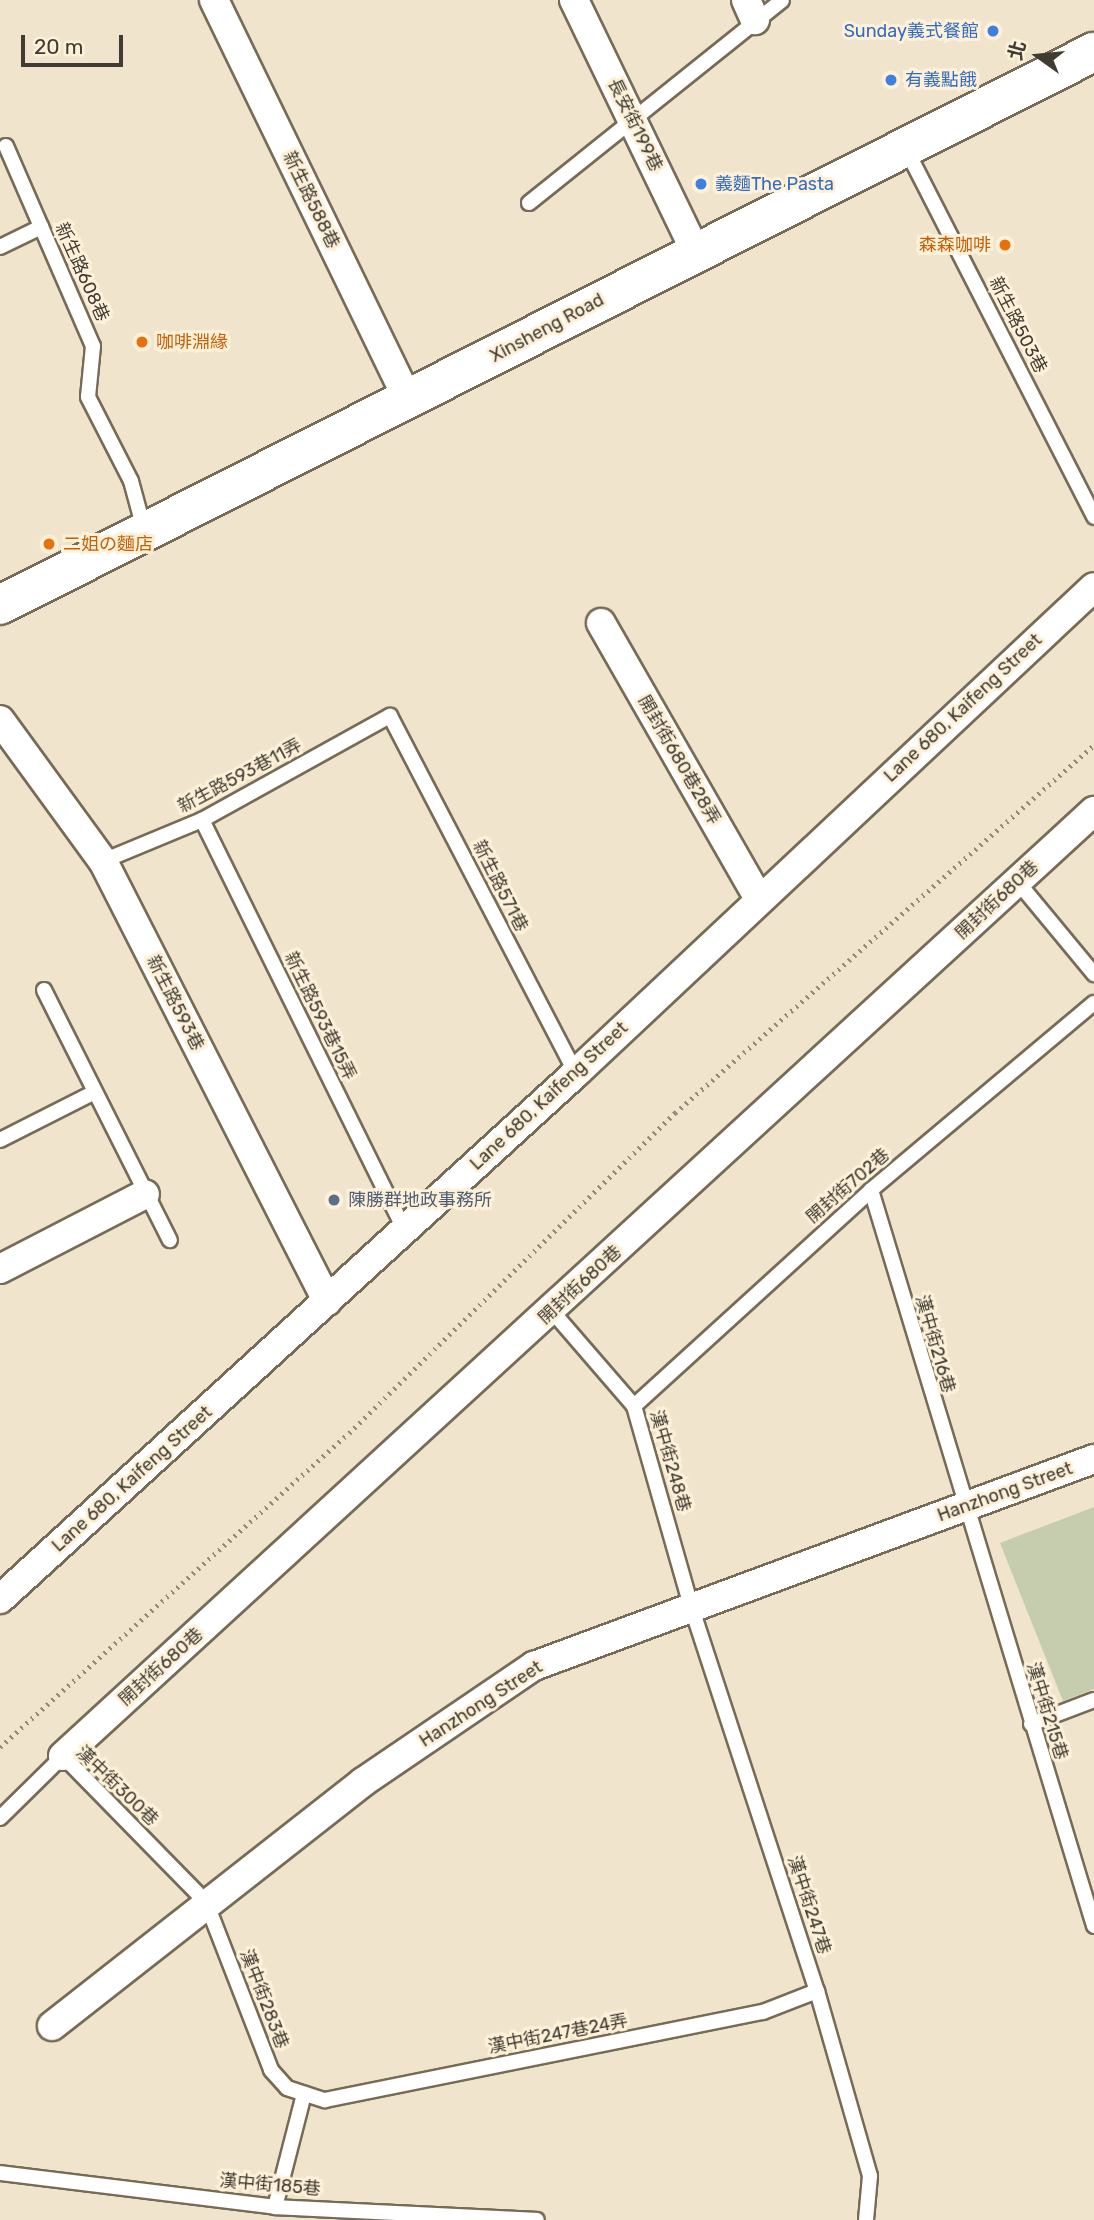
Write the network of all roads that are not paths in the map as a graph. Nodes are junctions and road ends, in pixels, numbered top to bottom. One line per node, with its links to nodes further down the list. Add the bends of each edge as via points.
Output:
1 (214, 0): 13 (street, 新生路588巷)
2 (574, 0): 6 (street, 長安街199巷)
3 (782, 0): 4 (lane)
4 (751, 10): 6 (lane)
5 (1094, 52): 8 (street, Xinsheng Road)
6 (634, 124): 9 (lane); 12 (street, 長安街199巷)
7 (6, 146): 10 (lane, 新生路608巷)
8 (907, 151): 12 (street, Xinsheng Road); 14 (lane, 新生路503巷)
9 (529, 203)
10 (41, 227): 11 (lane); 15 (lane, 新生路608巷, via 93,346 88,397 131,481)
11 (0, 247)
12 (695, 250): 13 (street, Xinsheng Road)
13 (408, 400): 15 (street, Xinsheng Road)
14 (1094, 517)
15 (146, 534): 17 (street, Xinsheng Road)
16 (1094, 587): 25 (street, Lane 680, Kaifeng Street)
17 (0, 605)
18 (601, 623): 25 (street, 開封街680巷28弄)
19 (390, 716): 22 (lane, 新生路593巷11弄); 29 (lane, 新生路571巷)
20 (0, 720): 23 (street, 新生路593巷)
21 (1094, 811): 24 (street, 開封街680巷)
22 (202, 820): 23 (lane, 新生路593巷11弄); 34 (lane, 新生路593巷15弄)
23 (103, 861): 37 (street, 新生路593巷)
24 (1017, 881): 26 (lane); 38 (street, 開封街680巷)
25 (758, 897): 29 (street, Lane 680, Kaifeng Street)
26 (1094, 974)
27 (44, 990): 30 (lane)
28 (1094, 1003): 32 (lane, 開封街702巷)
29 (576, 1073): 34 (street, Lane 680, Kaifeng Street)
30 (93, 1093): 31 (lane); 33 (lane)
31 (0, 1140)
32 (871, 1190): 39 (lane, 開封街702巷); 41 (lane, 漢中街216巷)
33 (145, 1194): 35 (lane); 36 (street)
34 (404, 1229): 37 (street, Lane 680, Kaifeng Street)
35 (170, 1240)
36 (0, 1269)
37 (327, 1301): 42 (street, Lane 680, Kaifeng Street)
38 (552, 1311): 39 (lane, 漢中街248巷); 46 (street, 開封街680巷)
39 (634, 1406): 43 (lane, 漢中街248巷)
40 (1094, 1459): 41 (street, Hanzhong Street)
41 (963, 1508): 43 (street, Hanzhong Street); 45 (lane, 漢中街215巷)
42 (0, 1599)
43 (691, 1606): 48 (street, Hanzhong Street, via 534,1666 363,1782); 50 (lane, 漢中街247巷)
44 (1094, 1700): 45 (lane)
45 (1031, 1724): 49 (lane, 漢中街215巷)
46 (63, 1756): 47 (lane, 漢中街300巷); 48 (lane, 漢中街300巷)
47 (0, 1818)
48 (206, 1902): 51 (street, Hanzhong Street); 52 (lane, 漢中街283巷, via 271,2070 287,2088)
49 (1094, 1926)
50 (817, 1992): 52 (lane, 漢中街247巷24弄, via 708,2023 326,2100); 56 (lane, 漢中街247巷, via 870,2176)
51 (52, 2026)
52 (304, 2094): 54 (lane)
53 (0, 2173): 54 (lane, 漢中街185巷)
54 (275, 2207): 55 (lane, 漢中街185巷)
55 (537, 2220)
56 (866, 2220)

